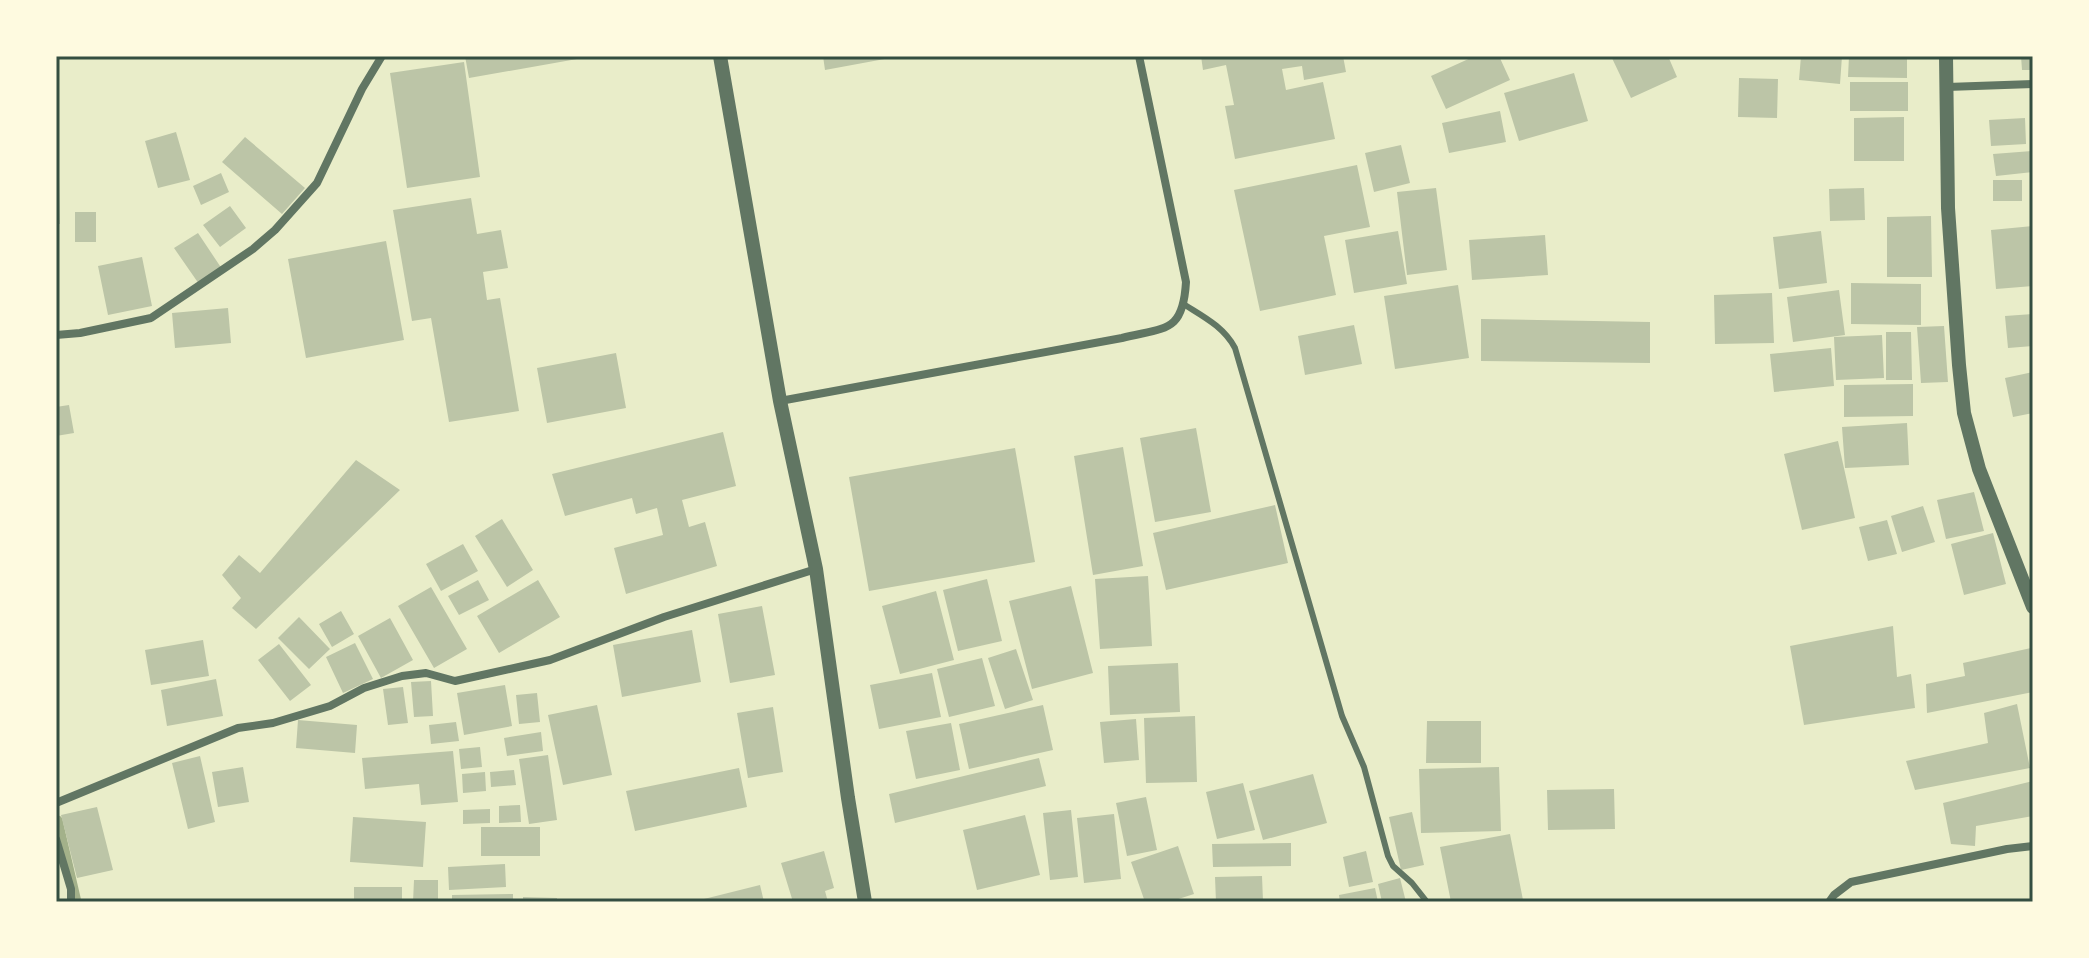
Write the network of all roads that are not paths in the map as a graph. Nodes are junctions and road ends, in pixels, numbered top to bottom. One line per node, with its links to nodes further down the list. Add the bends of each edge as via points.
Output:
1 (382, 56): 8 (street, via 317,183 253,249 151,318)
2 (720, 56): 9 (street)
3 (1139, 56): 7 (street, via 1186,282)
4 (1946, 56): 6 (street)
5 (2033, 84): 6 (street)
6 (1947, 87): 11 (street, via 1948,208 1964,413 1979,469)
7 (1185, 305): 9 (street, via 1170,326 1122,338); 17 (lane, via 1217,325 1235,348 1388,856)
8 (56, 335)
9 (780, 401): 10 (street)
10 (816, 569): 12 (street, via 550,660 455,681 426,673 402,676 330,706 238,728); 16 (street)
11 (2033, 607)
12 (56, 803)
13 (56, 839): 15 (street)
14 (2033, 846): 18 (street, via 1851,882)
15 (71, 902)
16 (865, 902)
17 (1427, 902)
18 (1829, 902)

